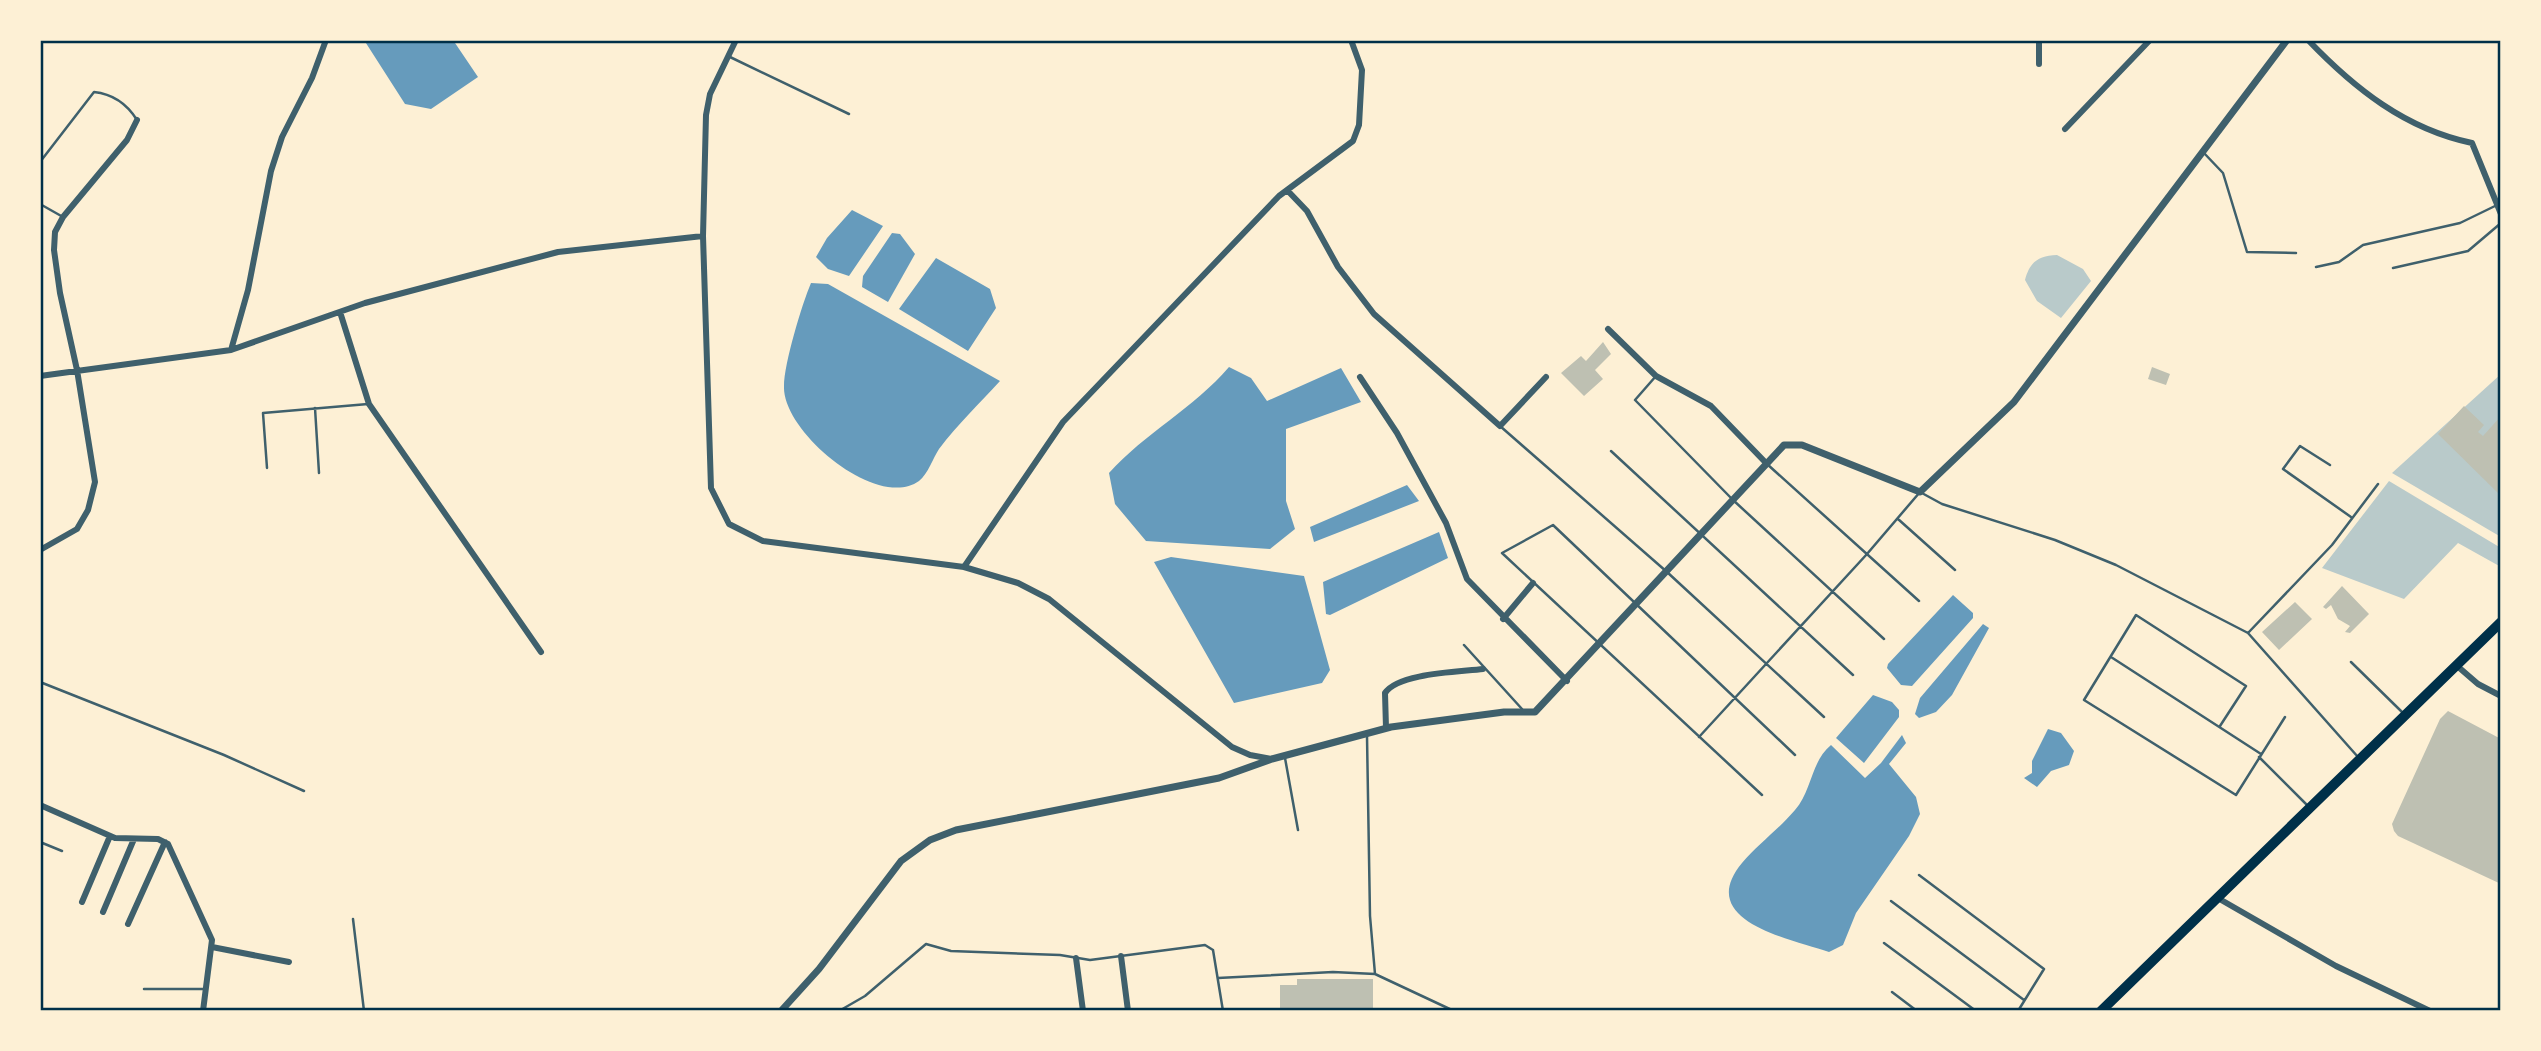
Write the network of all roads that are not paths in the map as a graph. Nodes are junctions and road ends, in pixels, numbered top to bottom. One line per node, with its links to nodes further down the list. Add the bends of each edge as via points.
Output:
1 (326, 40): 27 (street, via 274,160)
2 (736, 40): 8 (street)
3 (1351, 40): 15 (street, via 1362,70 1359,125 1353,141)
4 (2039, 40): 9 (street)
5 (2150, 40): 12 (street)
6 (2287, 40): 13 (street)
7 (2308, 40): 17 (street, via 2378,104 2472,143)
8 (727, 56): 10 (lane); 21 (street, via 706,115)
9 (2039, 64)
10 (849, 114)
11 (137, 120): 14 (lane, via 110,94 94,92); 19 (street, via 127,140)
12 (2066, 129)
13 (2203, 152): 22 (lane, via 2223,173 2247,251); 42 (street, via 2014,402)
14 (40, 162)
15 (1287, 190): 35 (street, via 1307,212 1338,267 1374,314); 49 (street, via 1063,422)
16 (40, 204): 19 (lane)
17 (2495, 206): 18 (street); 23 (lane, via 2460,223 2363,246 2339,262)
18 (2501, 214)
19 (63, 217): 28 (street, via 55,232 54,250)
20 (2501, 223): 24 (lane, via 2468,251)
21 (703, 236): 25 (street, via 558,252); 49 (street, via 711,488 729,524 763,541)
22 (2296, 253)
23 (2316, 267)
24 (2393, 268)
25 (340, 312): 27 (street); 33 (street)
26 (1608, 329): 30 (street)
27 (231, 350): 28 (street)
28 (77, 370): 29 (street); 47 (street, via 95,482 77,529)
29 (40, 376)
30 (1656, 376): 37 (street, via 1712,406); 43 (lane, via 1635,400)
31 (1360, 377): 56 (street, via 1446,523 1467,579)
32 (1546, 377): 35 (street)
33 (369, 404): 34 (lane); 63 (street)
34 (315, 408): 39 (lane, via 263,413); 40 (lane)
35 (1500, 426): 51 (lane)
36 (1611, 451): 46 (lane)
37 (1767, 464): 42 (street, via 1784,445 1802,445); 43 (street); 48 (lane)
38 (2330, 465): 44 (lane, via 2300,446 2283,470)
39 (267, 468)
40 (319, 473)
41 (2378, 484): 44 (lane)
42 (1920, 492): 45 (lane); 59 (lane, via 1942,504 2104,560)
43 (1733, 500): 46 (street); 53 (lane)
44 (2351, 517): 59 (lane, via 2332,545)
45 (1898, 519): 48 (lane); 50 (lane)
46 (1701, 535): 51 (street); 57 (lane)
47 (40, 550)
48 (1867, 554): 53 (lane); 54 (lane)
49 (964, 567): 86 (street, via 1018,583 1049,599 1231,747)
50 (1955, 570)
51 (1667, 572): 55 (street); 66 (lane)
52 (1533, 583): 55 (lane, via 1502,553 1553,525); 56 (street); 62 (lane)
53 (1833, 592): 57 (lane); 60 (lane)
54 (1919, 601)
55 (1635, 605): 62 (street); 73 (lane)
56 (1503, 619): 70 (street)
57 (1801, 627): 66 (lane); 69 (lane)
58 (2499, 627): 67 (main road)
59 (2248, 633): 85 (lane)
60 (1884, 639)
61 (1464, 645): 68 (lane)
62 (1599, 645): 70 (street); 81 (lane)
63 (541, 652)
64 (2110, 656): 78 (lane); 78 (lane, via 2136,615 2246,686); 84 (lane, via 2084,700 2236,795)
65 (2351, 662): 75 (lane)
66 (1766, 664): 73 (lane); 76 (lane)
67 (2456, 665): 72 (street); 75 (main road)
68 (1483, 669): 74 (lane); 79 (street, via 1395,684 1385,693)
69 (1853, 675)
70 (1567, 681): 74 (street, via 1535,712)
71 (40, 682): 87 (lane)
72 (2501, 696)
73 (1734, 700): 81 (lane); 83 (lane)
74 (1527, 714): 79 (street)
75 (2404, 714): 85 (main road)
76 (1824, 717)
77 (2286, 717): 84 (lane)
78 (2220, 726): 84 (lane)
79 (1386, 728): 80 (street)
80 (1367, 734): 82 (street); 109 (lane)
81 (1699, 737): 88 (lane)
82 (1285, 755): 86 (street); 91 (lane)
83 (1795, 755)
84 (2260, 756): 90 (lane)
85 (2359, 758): 90 (main road)
86 (1272, 759): 117 (street, via 1219,778 956,830 930,840 901,860 820,969)
87 (304, 791)
88 (1762, 795)
89 (40, 805): 92 (street)
90 (2308, 806): 98 (main road)
91 (1298, 830)
92 (110, 836): 93 (street); 100 (street)
93 (134, 839): 95 (street); 101 (street)
94 (40, 842): 96 (lane)
95 (165, 842): 103 (street); 105 (street)
96 (62, 851)
97 (1919, 875): 114 (lane, via 2045,969)
98 (2216, 897): 126 (main road); 127 (street, via 2336,966)
99 (1891, 901): 114 (lane)
100 (82, 902)
101 (103, 912)
102 (353, 919): 116 (lane)
103 (128, 924)
104 (1884, 943): 124 (lane)
105 (212, 947): 108 (street); 112 (street)
106 (1121, 956): 107 (lane); 110 (lane, via 1205,946 1213,950); 120 (street)
107 (1076, 958): 118 (lane, via 951,951 926,944 865,996); 119 (street)
108 (289, 962)
109 (1375, 974): 110 (lane); 122 (lane)
110 (1218, 978): 121 (lane)
111 (144, 989): 112 (lane)
112 (204, 989): 115 (street)
113 (1892, 992): 123 (lane)
114 (2025, 1001): 125 (lane)
115 (203, 1011)
116 (364, 1011)
117 (781, 1011)
118 (839, 1011)
119 (1083, 1011)
120 (1128, 1011)
121 (1223, 1011)
122 (1454, 1011)
123 (1917, 1011)
124 (1976, 1011)
125 (2018, 1011)
126 (2101, 1011)
127 (2430, 1011)

